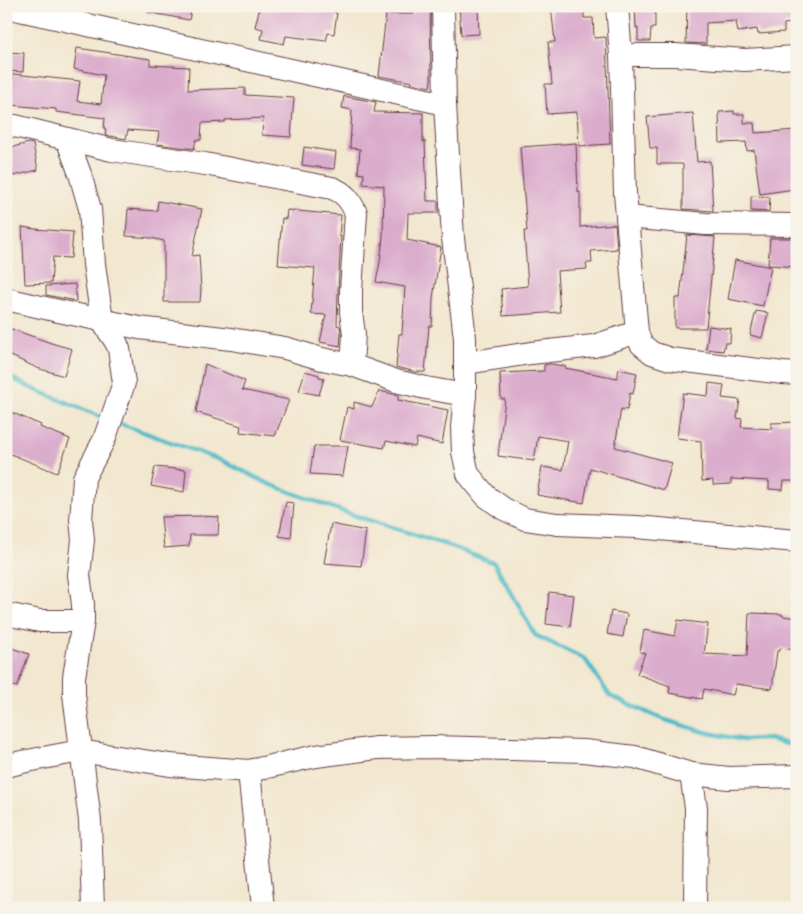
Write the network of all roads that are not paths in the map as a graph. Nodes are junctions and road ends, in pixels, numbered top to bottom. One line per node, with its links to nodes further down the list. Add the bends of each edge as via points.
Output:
1 (6, 6): 6 (street)
2 (444, 6): 6 (street)
3 (616, 6): 4 (street)
4 (621, 56): 5 (street, via 676,55 746,60); 9 (street)
5 (797, 57)
6 (445, 104): 14 (street, via 453,238)
7 (6, 126): 8 (street)
8 (66, 139): 12 (street, via 90,209); 15 (street, via 341,192 352,203 356,213 351,290)
9 (627, 217): 10 (street, via 706,224); 13 (street)
10 (797, 225)
11 (6, 299): 12 (street)
12 (102, 321): 15 (street, via 285,348); 20 (street, via 119,349 124,383 104,440 84,478 79,575)
13 (637, 332): 14 (street, via 594,346); 16 (street, via 641,344 652,353 670,359)
14 (466, 363): 17 (street)
15 (352, 366): 17 (street, via 396,381)
16 (797, 374)
17 (465, 395): 18 (street, via 462,427 468,474 486,496 504,510 525,519 558,524 636,527)
18 (797, 541)
19 (6, 614): 20 (street, via 40,621)
20 (83, 621): 21 (street, via 74,677)
21 (80, 751): 22 (street); 23 (street, via 170,765); 26 (street, via 90,821)
22 (6, 766)
23 (250, 771): 24 (street, via 316,756 368,749 433,747 584,751 635,757); 27 (street)
24 (691, 774): 25 (street, via 729,778); 28 (street, via 696,808)
25 (797, 776)
26 (93, 908)
27 (262, 908)
28 (695, 908)

